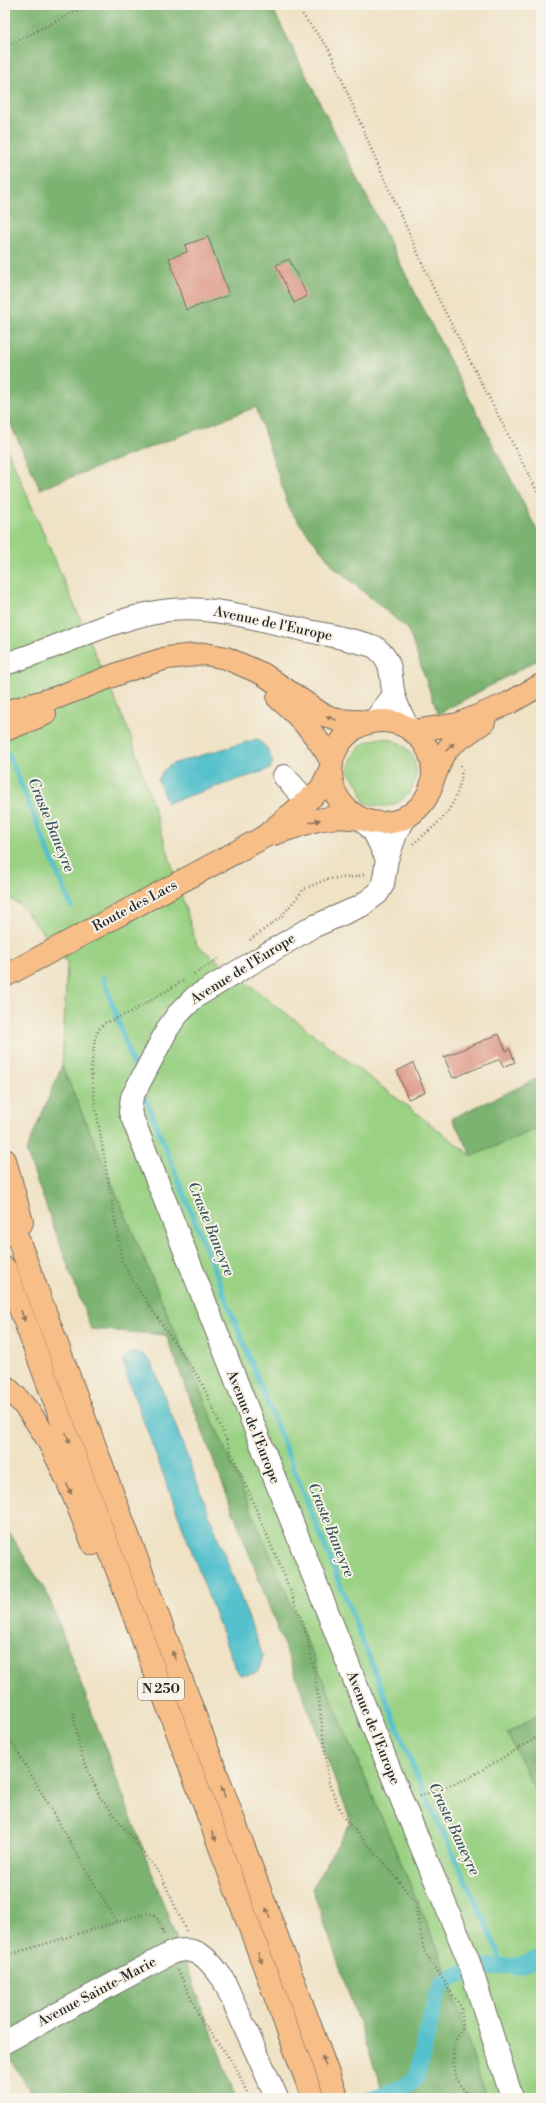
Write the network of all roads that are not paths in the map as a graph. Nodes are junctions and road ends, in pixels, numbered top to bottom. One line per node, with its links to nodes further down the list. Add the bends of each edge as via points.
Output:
1 (5, 664): 3 (street, Avenue de l'Europe, via 140,616 170,610 212,610 236,613 374,647 381,652 391,670)
2 (541, 685): 4 (main road)
3 (394, 695): 6 (street); 8 (street, Avenue de l'Europe)
4 (509, 703): 8 (main road, via 458,724); 11 (main road, one-way to 4, via 451,745)
5 (5, 712): 6 (main road, one-way to 5, via 336,720 322,714 263,674 226,658 205,654 167,658 58,697)
6 (372, 722): 8 (main road, via 396,722); 9 (main road, via 355,728 342,739 334,752)
7 (5, 730): 9 (main road, via 135,680 170,669 198,666 240,676 276,697 316,736)
8 (410, 730): 11 (main road, via 420,738 428,750 433,765)
9 (331, 766): 12 (main road, Route des Lacs, via 321,789); 14 (main road, via 332,784 339,799 349,811)
10 (284, 776): 12 (street)
11 (432, 781): 13 (main road, via 419,807)
12 (307, 801): 15 (main road, Route des Lacs)
13 (407, 816): 14 (main road, via 393,822 378,823); 16 (street, Avenue de l'Europe, via 397,831)
14 (362, 819): 15 (main road, Route des Lacs, one-way to 14, via 317,820 337,817); 16 (street, via 374,832)
15 (264, 837): 17 (main road, Route des Lacs)
16 (386, 864): 28 (street, Avenue de l'Europe, via 382,889 368,902 310,928 206,990 186,1006 168,1028 139,1082 132,1097 130,1112 410,1821 468,1958)
17 (5, 976)
18 (5, 1160): 21 (main road, via 17,1200)
19 (5, 1204): 21 (main road, N 250)
20 (7, 1274): 23 (main road, N 250, one-way to 23)
21 (35, 1284): 27 (main road, N 250, one-way to 21)
22 (5, 1386): 23 (main road, one-way to 23, via 31,1412 56,1458)
23 (205, 1812): 26 (main road, N 250, one-way to 26)
24 (5, 2042): 25 (street, Avenue Sainte-Marie, via 171,1953 183,1949 192,1950 211,1963 223,1979)
25 (277, 2098)
26 (313, 2098)
27 (337, 2098)
28 (512, 2098)

